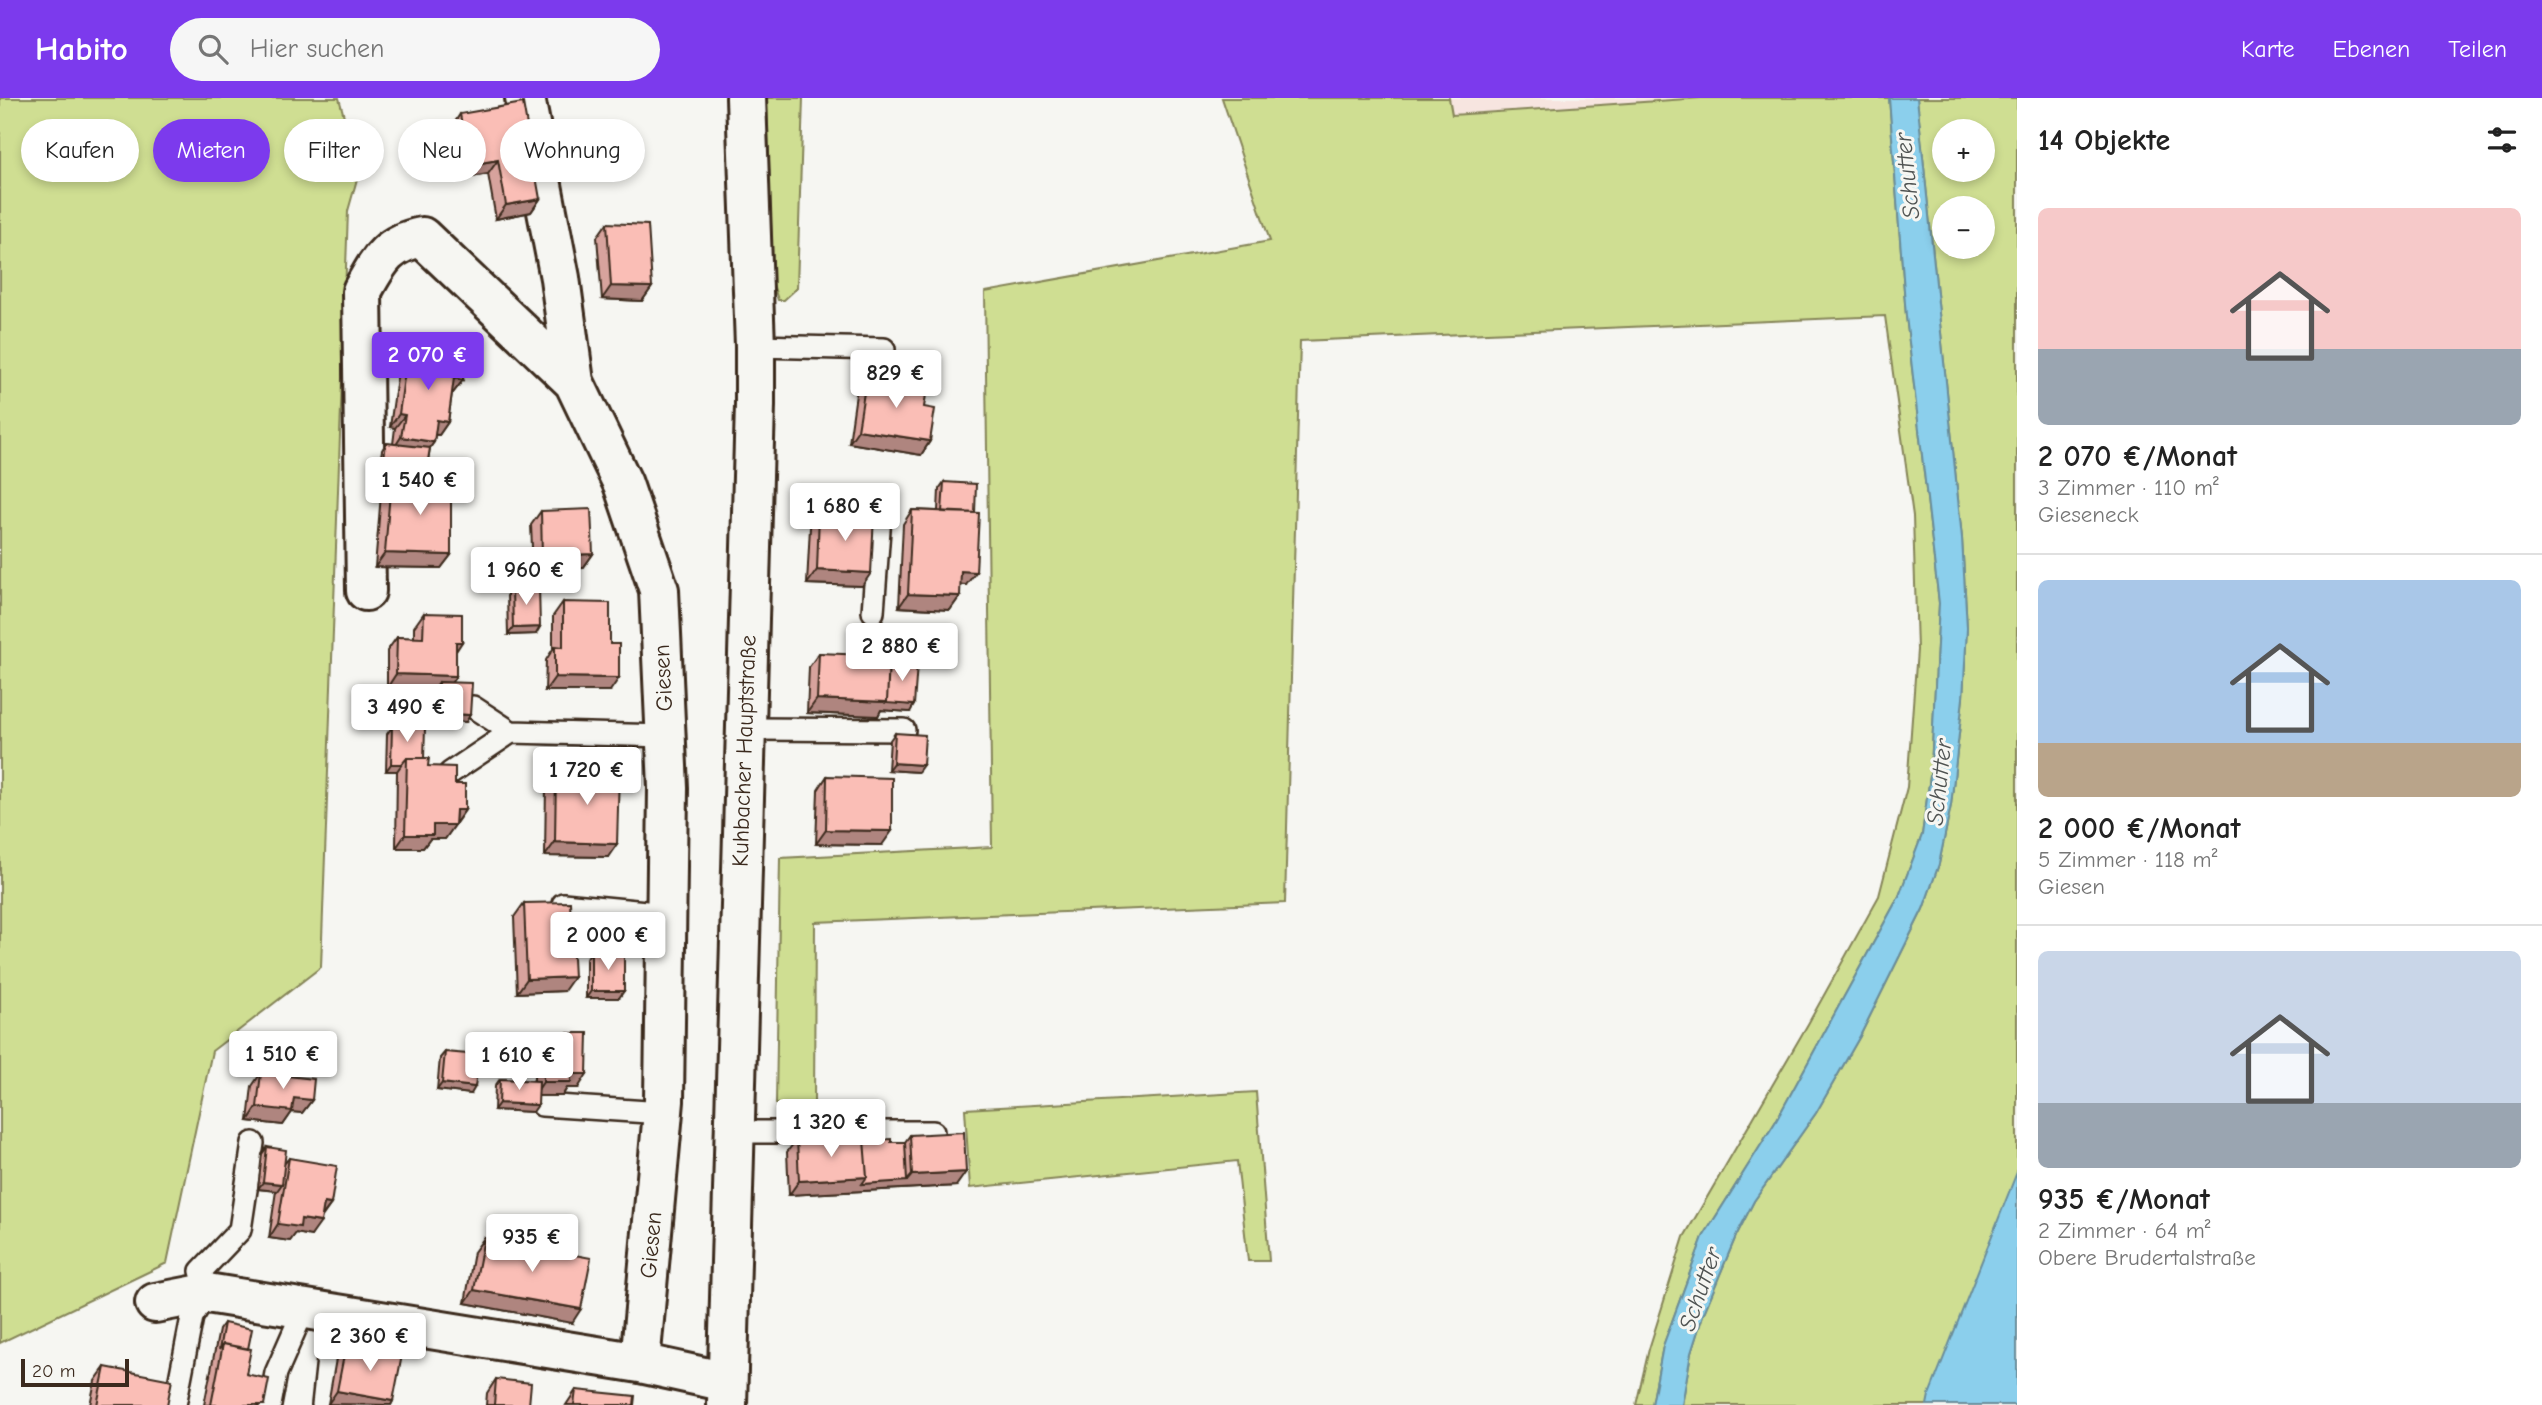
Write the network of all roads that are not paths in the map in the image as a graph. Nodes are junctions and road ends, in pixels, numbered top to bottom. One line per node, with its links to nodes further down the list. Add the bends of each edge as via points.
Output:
1 (525, 98): 5 (street, Giesen, via 560,278)
2 (746, 98): 3 (street, Kuhbacher Hauptstraße)
3 (755, 346): 4 (lane); 10 (street, Kuhbacher Hauptstraße)
4 (884, 349)
5 (573, 382): 7 (street, via 422,237 403,241 383,255 362,291); 13 (street, Giesen, via 623,484 659,590)
6 (836, 500): 8 (lane, via 880,502)
7 (366, 592)
8 (873, 612)
9 (473, 707): 12 (lane)
10 (745, 729): 11 (lane); 19 (street, Kuhbacher Hauptstraße)
11 (904, 730)
12 (511, 732): 13 (lane); 14 (lane)
13 (666, 736): 16 (street, Giesen)
14 (450, 773)
15 (562, 904): 16 (lane)
16 (667, 914): 18 (street, Giesen)
17 (542, 1105): 18 (lane)
18 (663, 1113): 25 (street, Giesen)
19 (734, 1132): 20 (lane); 26 (street, Kuhbacher Hauptstraße)
20 (933, 1132)
21 (253, 1143): 22 (lane, via 240,1230 201,1271)
22 (207, 1293): 23 (street); 24 (street); 27 (lane, via 192,1317)
23 (155, 1303)
24 (318, 1311): 25 (street); 28 (lane, via 276,1373); 29 (lane)
25 (640, 1363): 26 (street)
26 (727, 1394)
27 (175, 1405)
28 (270, 1405)
29 (323, 1405)

